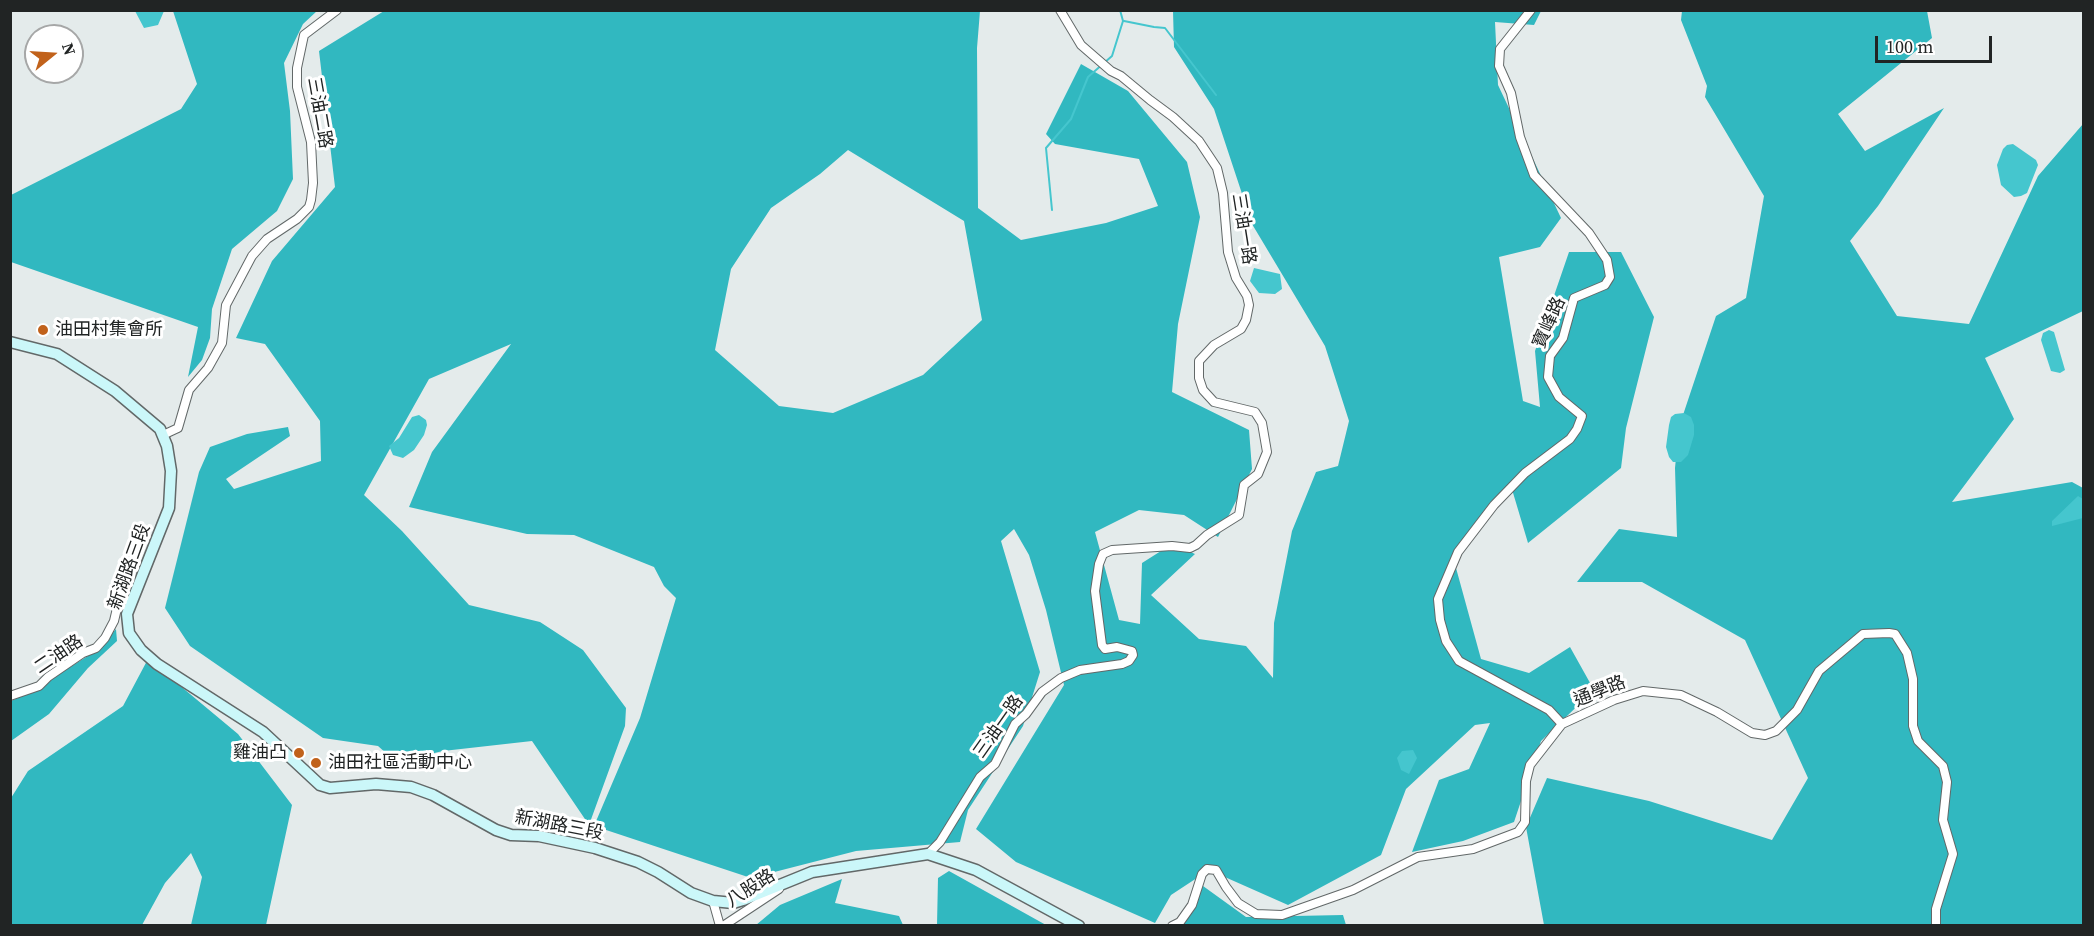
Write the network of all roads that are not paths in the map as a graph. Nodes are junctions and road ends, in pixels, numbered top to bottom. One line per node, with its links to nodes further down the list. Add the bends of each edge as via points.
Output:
1 (337, 10): 5 (street, 三油二路, via 304,35 297,68 297,87 310,142 313,183 309,207 267,239 252,256 226,305 222,342 208,368 189,390 178,428)
2 (1060, 10): 9 (street, 三油一路, via 1081,45 1173,117 1199,141 1217,168 1228,252 1249,305 1241,329 1214,345 1199,361 1199,378 1214,402 1255,412 1262,423 1267,452 1258,474 1244,484 1239,515 1196,545 1112,550 1103,554 1095,591 1102,645 1105,649 1132,651 1133,655 1122,664 1080,670 1042,692)
3 (1531, 10): 8 (street, 寶峰路, via 1500,49 1499,66 1511,93 1520,137 1534,175 1589,233 1607,260 1610,277 1605,285 1574,298 1563,338 1550,356 1548,378 1559,397 1582,416 1577,429 1570,439 1525,473 1494,506 1458,552 1438,599 1446,641 1459,661 1549,710)
4 (10, 342): 5 (street, via 57,354 116,391)
5 (163, 435): 6 (street, 新湖路三段, via 171,471 169,508)
6 (131, 601): 7 (street, 二油路, via 118,604 114,621 96,648 83,652 39,686); 11 (street, 新湖路三段, via 127,625 141,650 263,732 320,785 411,787 511,835 539,836 596,848 638,862)
7 (10, 696)
8 (1562, 724): 14 (street, 通學路, via 1530,765 1525,822 1518,832 1473,849 1418,857 1353,890 1282,915 1256,914 1238,903 1216,870 1207,869 1192,905 1180,922); 15 (street, 通學路, via 1642,691 1681,695 1752,733 1765,735 1776,731 1797,710 1819,671 1863,634 1895,634 1906,653 1913,679 1913,726 1918,741 1943,765 1947,782 1943,820 1953,854 1936,909)
9 (928, 854): 10 (street, 新湖路三段, via 812,872); 13 (street, 新湖路三段, via 976,870)
10 (795, 879): 11 (street, 新湖路三段, via 733,903); 12 (street, 八股路)
11 (713, 902): 12 (street, 八股路)
12 (721, 926)
13 (1079, 926)
14 (1172, 926)
15 (1936, 926)

